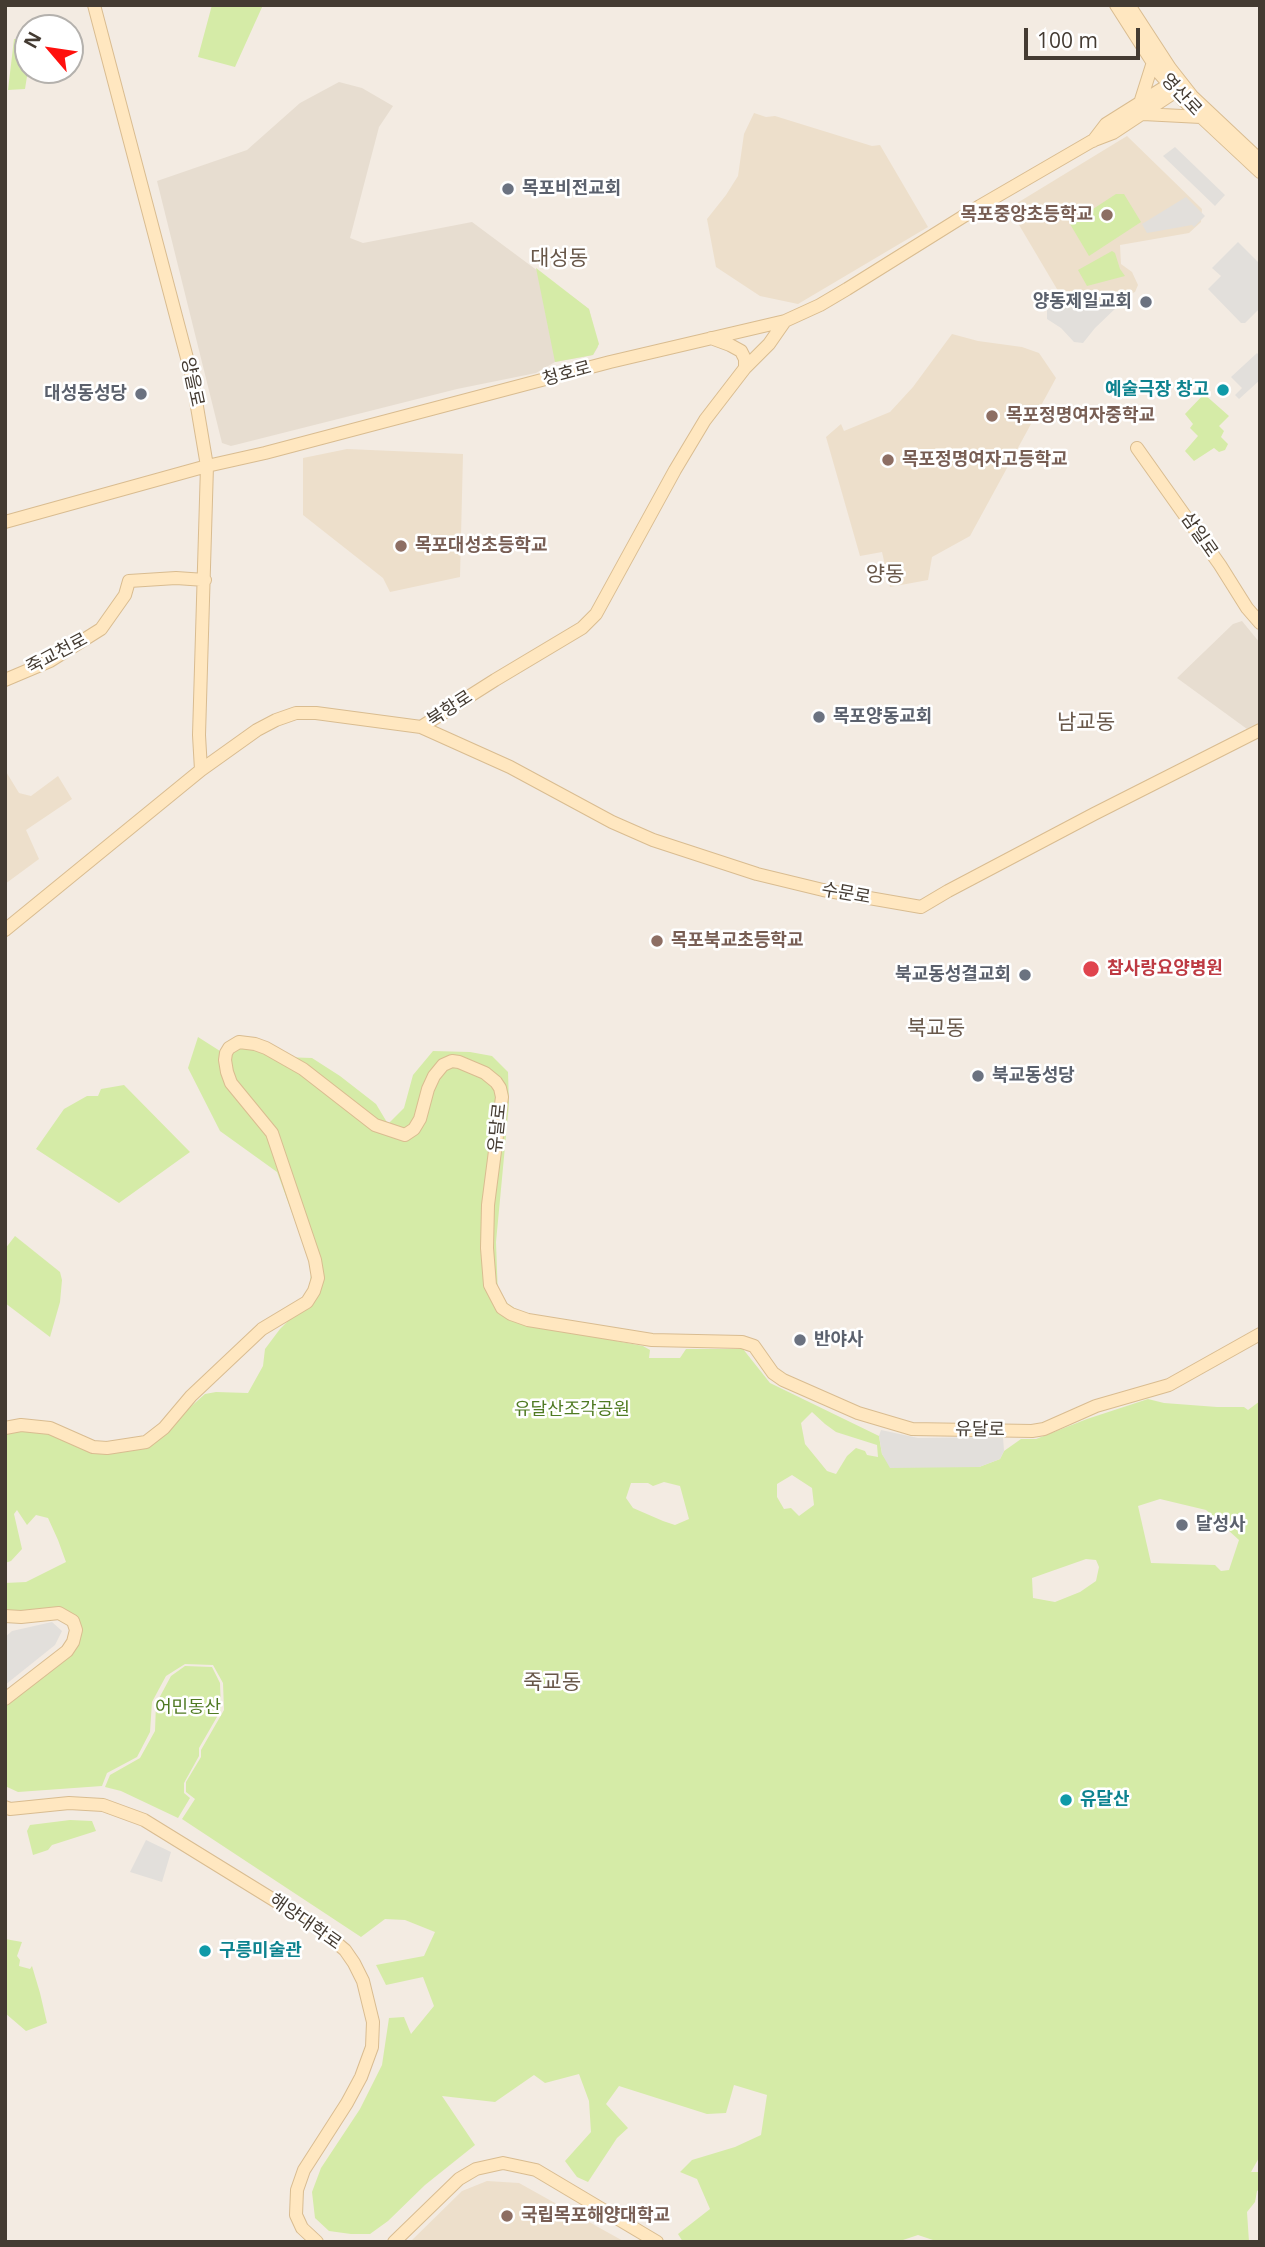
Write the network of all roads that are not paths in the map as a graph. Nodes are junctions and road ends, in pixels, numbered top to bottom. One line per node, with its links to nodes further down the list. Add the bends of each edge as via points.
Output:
1 (94, 5): 14 (street, 양을로, via 192,377)
2 (1116, 5): 4 (street, 영산로)
3 (1129, 5): 5 (street, 영산로)
4 (1153, 62): 5 (street, 영산로); 6 (street)
5 (1177, 85): 6 (street, 청호로); 7 (street, 영산로); 8 (street, 영산로)
6 (1141, 108): 7 (street); 10 (street, 청호로, via 1106,124 1092,141 847,289)
7 (1201, 117): 9 (street, 영산로)
8 (1260, 160)
9 (1260, 172)
10 (785, 321): 11 (street, 청호로); 12 (street, 북항로)
11 (711, 338): 12 (street, via 741,351); 14 (street, 청호로)
12 (745, 368): 19 (street, 북항로, via 705,420 596,614 582,628)
13 (1137, 448): 17 (street, 삼일로)
14 (207, 466): 15 (street, 청호로); 16 (street, 양을로)
15 (5, 522)
16 (205, 580): 18 (street, 죽교천로, via 129,581 125,595 101,629 50,661); 21 (street, 양을로)
17 (1260, 623)
18 (5, 680)
19 (421, 727): 20 (street, 수문로, via 653,840 771,877 921,907); 21 (street, 북항로, via 296,713 257,730)
20 (1260, 730)
21 (201, 770): 22 (street, 북항로)
22 (5, 930)
23 (1260, 1334): 24 (street, 유달로, via 1169,1385 1096,1406 1044,1429 926,1430 858,1413 809,1393 773,1373 754,1346 742,1342 652,1340 528,1320 502,1308 490,1285 488,1205 502,1097 496,1082 459,1062 443,1065 428,1089 421,1119 405,1135 374,1125 303,1069 266,1048 239,1042 226,1053 227,1072 272,1133 316,1260 318,1278 307,1302 262,1329 146,1442 93,1447 50,1428 20,1424)
24 (5, 1428)
25 (5, 1616): 26 (street, via 59,1613 73,1621 76,1630 67,1651)
26 (5, 1699)
27 (5, 1807): 28 (street, 해양대학로, via 103,1805 145,1820 316,1926 354,1963 373,2022 372,2047 361,2077 304,2170 297,2190 296,2215)
28 (317, 2242)
29 (394, 2242): 30 (street, via 459,2179 484,2166 503,2163 536,2170)
30 (657, 2242)

